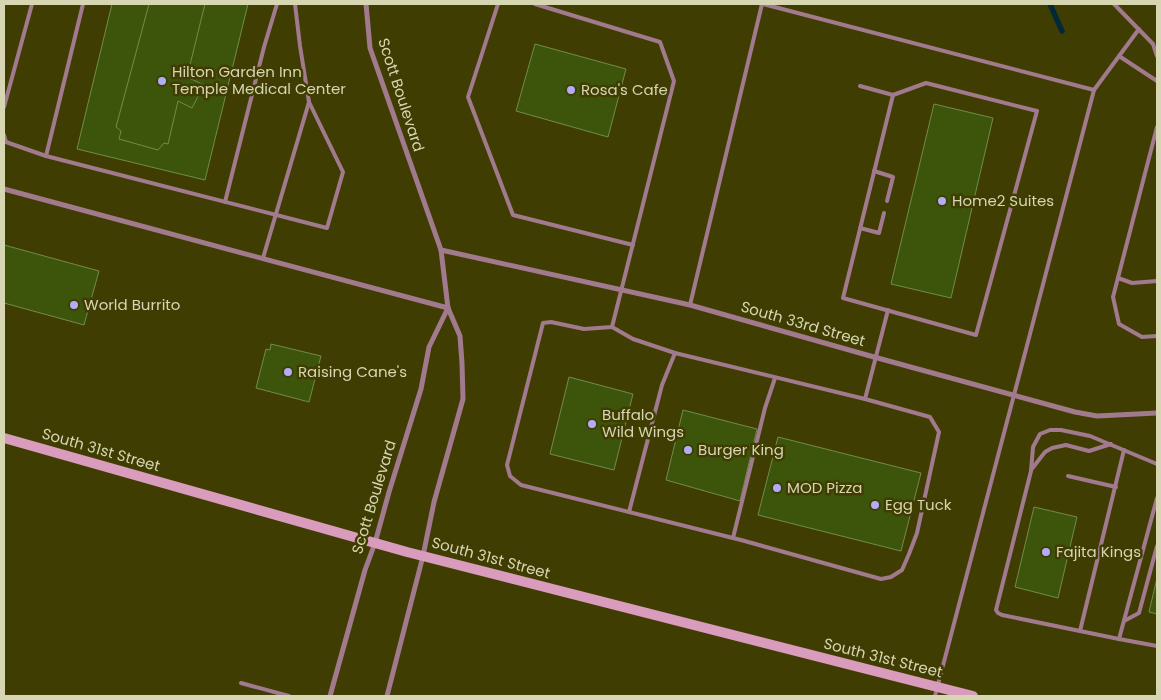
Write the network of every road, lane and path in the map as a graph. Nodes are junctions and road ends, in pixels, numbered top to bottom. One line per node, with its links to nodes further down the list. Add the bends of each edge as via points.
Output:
1 (32, 4): 18 (lane)
2 (83, 4): 21 (lane)
3 (277, 4): 25 (lane)
4 (295, 4): 17 (lane)
5 (366, 4): 30 (street, Scott Boulevard, via 370,48)
6 (498, 4): 29 (lane, via 468,96 513,215)
7 (535, 4): 29 (lane, via 660,42 674,81)
8 (763, 4): 15 (lane); 35 (lane)
9 (1114, 4): 10 (lane)
10 (1139, 29): 11 (lane); 12 (lane, via 1153,44)
11 (1119, 56): 13 (lane); 15 (lane)
12 (1157, 56)
13 (1157, 81)
14 (860, 86): 16 (lane)
15 (1094, 90): 43 (lane)
16 (893, 95): 22 (lane); 37 (lane, via 926,83 1038,112 976,335)
17 (309, 102): 27 (lane); 27 (lane, via 343,172 327,228)
18 (4, 108)
19 (1157, 127): 32 (lane)
20 (4, 135): 21 (lane, via 6,142)
21 (46, 156): 25 (lane)
22 (874, 171): 24 (lane, via 893,177); 28 (lane)
23 (4, 189): 31 (street)
24 (887, 201)
25 (225, 202): 27 (lane)
26 (884, 212): 28 (lane, via 879,233)
27 (276, 215): 31 (lane)
28 (860, 228): 37 (lane, via 843,298)
29 (633, 245): 34 (lane)
30 (441, 250): 34 (street, South 33rd Street); 36 (street, Scott Boulevard)
31 (264, 258): 36 (street)
32 (1118, 278): 33 (lane, via 1132,283); 39 (lane, via 1113,297 1119,324 1142,337)
33 (1157, 281)
34 (622, 290): 35 (street, South 33rd Street); 38 (lane)
35 (690, 305): 41 (street, South 33rd Street)
36 (448, 308): 56 (street, Scott Boulevard, via 429,347 421,390); 58 (street, Scott Boulevard, via 460,336 463,399 434,502)
37 (888, 310): 41 (lane)
38 (612, 327): 40 (lane, via 633,339); 54 (lane, via 584,329 543,323 507,465 510,476 521,485)
39 (1157, 336)
40 (675, 353): 42 (lane); 54 (lane, via 662,385)
41 (874, 358): 43 (street, South 33rd Street); 44 (lane)
42 (775, 378): 44 (lane); 55 (lane)
43 (1014, 395): 45 (street, South 33rd Street, via 1097,416); 64 (lane)
44 (865, 399): 55 (lane, via 930,417 939,432 917,533 902,570 881,579)
45 (1157, 413)
46 (4, 438): 56 (main road, South 31st Street)
47 (1111, 444): 48 (lane); 50 (lane, via 1089,451 1066,445 1052,448); 50 (lane, via 1090,436 1050,430 1040,434 1033,447)
48 (1124, 450): 49 (lane); 52 (lane)
49 (1157, 464)
50 (1031, 471): 60 (lane, via 996,610 1002,615)
51 (1068, 476): 52 (lane)
52 (1116, 487): 60 (lane)
53 (1157, 498): 59 (lane)
54 (629, 512): 55 (lane)
55 (733, 538)
56 (375, 543): 58 (main road, South 31st Street); 66 (street, Scott Boulevard)
57 (1157, 546): 59 (lane, via 1139,613)
58 (423, 556): 64 (main road, South 31st Street); 67 (street, Scott Boulevard)
59 (1124, 621): 61 (lane)
60 (1080, 631): 61 (lane)
61 (1119, 639): 62 (lane)
62 (1157, 646)
63 (241, 683): 65 (lane)
64 (936, 692): 68 (main road, South 31st Street)
65 (289, 696)
66 (330, 696)
67 (387, 696)
68 (973, 696)

